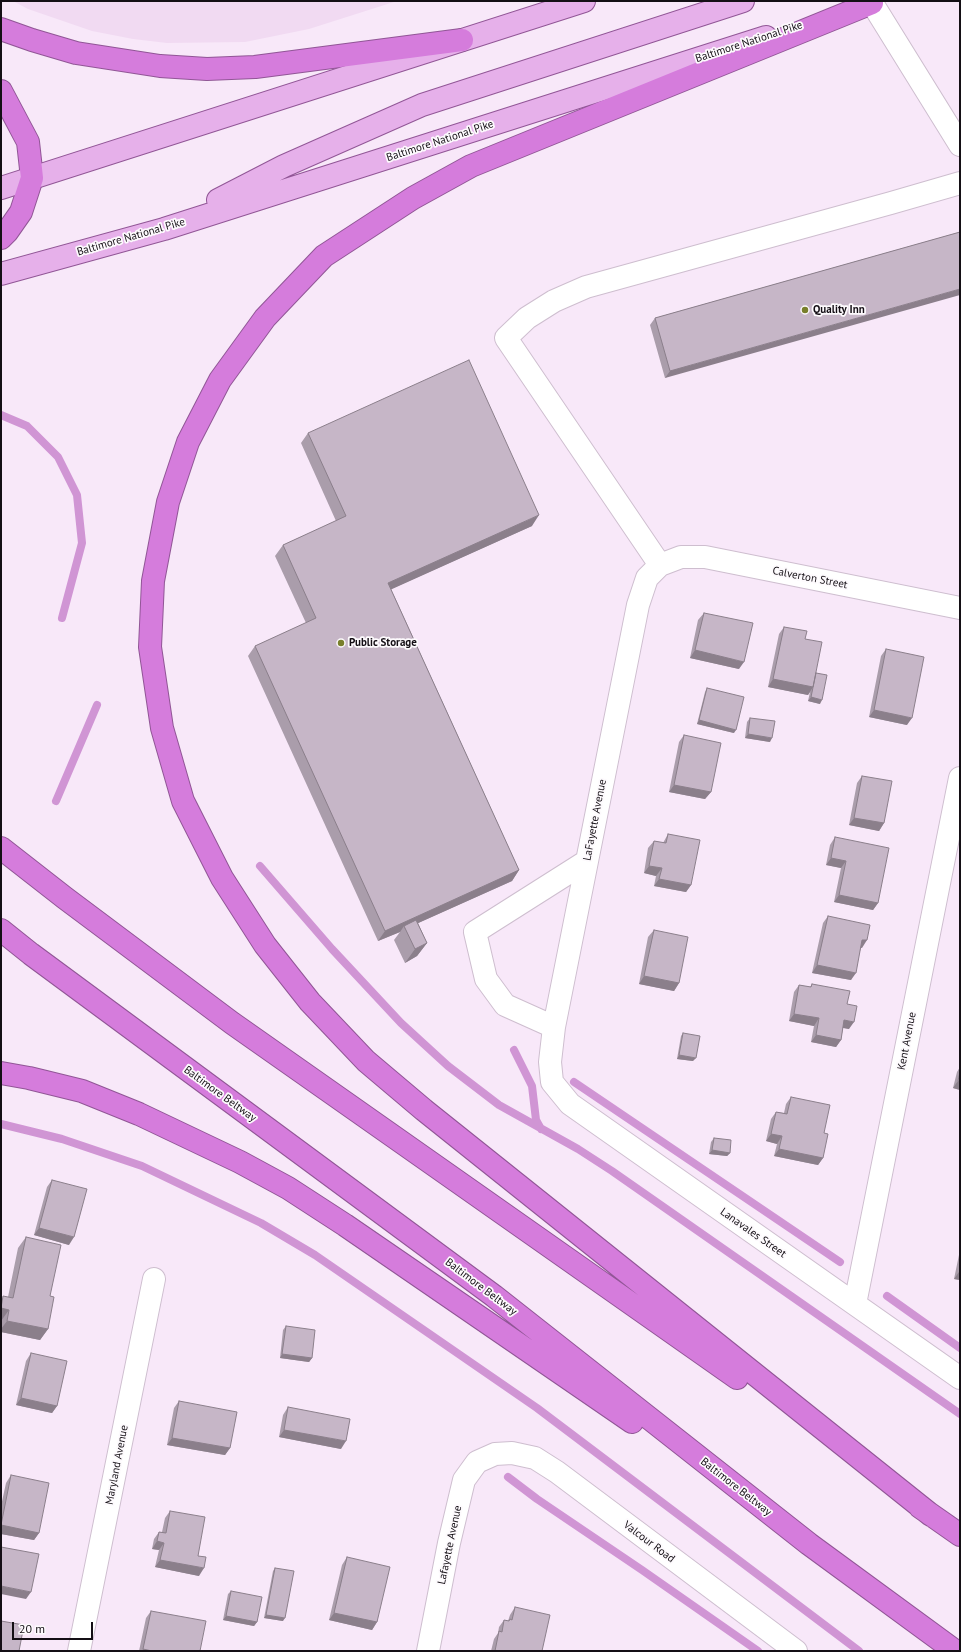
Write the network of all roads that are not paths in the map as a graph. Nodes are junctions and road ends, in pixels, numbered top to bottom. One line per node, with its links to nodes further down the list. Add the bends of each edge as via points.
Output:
1 (584, 1): 5 (main road)
2 (743, 1): 11 (main road, via 422,105 284,166)
3 (875, 2): 7 (street); 11 (main road, Baltimore National Pike); 27 (highway, via 471,166 413,198 324,256 264,318 220,380 188,442 168,502 154,574 150,647 162,728 183,801 226,884 265,945 310,1002 366,1061 424,1110)
4 (1, 29): 5 (highway, via 76,53 160,66 207,69 255,67)
5 (462, 40): 8 (main road)
6 (1, 91): 8 (highway, via 28,142)
7 (960, 145)
8 (32, 178): 10 (main road); 12 (highway, via 21,212)
9 (960, 183): 14 (street, via 586,287 554,301 527,318 506,338)
10 (1, 188)
11 (164, 229): 13 (main road, Baltimore National Pike)
12 (1, 238)
13 (1, 274)
14 (660, 564): 15 (street, Calverton Street, via 681,557 706,557); 18 (street, LaFayette Avenue, via 647,578 638,605)
15 (960, 608)
16 (960, 778): 24 (street, Kent Avenue)
17 (1, 848): 27 (highway, via 232,1022)
18 (587, 861): 20 (street, LaFayette Avenue); 20 (street, via 475,932 486,979 505,1005)
19 (1, 930): 29 (highway, Baltimore Beltway, via 494,1296)
20 (554, 1027): 22 (street, LaFayette Avenue, via 550,1062)
21 (1, 1073): 29 (highway, via 82,1091 240,1162 288,1188 352,1229)
22 (552, 1082): 24 (street, Lanavales Street, via 570,1104)
23 (154, 1279): 31 (street, Maryland Avenue)
24 (854, 1304): 25 (street, Lanavales Street)
25 (960, 1378)
26 (495, 1454): 30 (street, Valcour Road, via 535,1458 557,1472); 32 (street, Lafayette Avenue, via 477,1462 464,1480)
27 (931, 1515): 28 (highway)
28 (960, 1535)
29 (809, 1544): 33 (highway, Baltimore Beltway)
30 (787, 1648)
31 (79, 1651)
32 (428, 1651)
33 (955, 1651)

